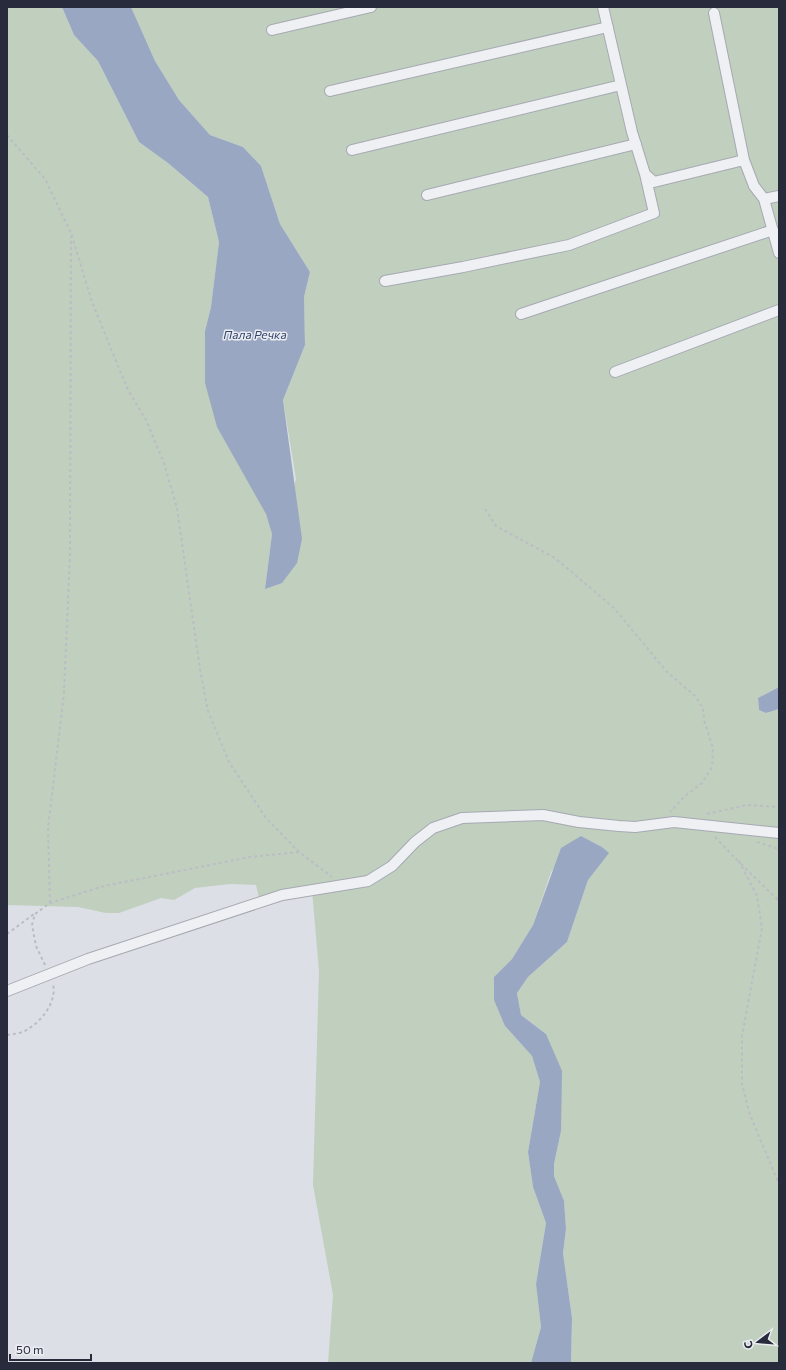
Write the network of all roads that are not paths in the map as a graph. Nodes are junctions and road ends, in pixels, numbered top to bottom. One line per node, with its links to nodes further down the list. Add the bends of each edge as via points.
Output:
1 (371, 7): 5 (street)
2 (603, 7): 4 (street)
3 (714, 13): 10 (street)
4 (608, 27): 6 (street); 7 (street)
5 (272, 30)
6 (621, 85): 8 (street); 9 (street)
7 (330, 91)
8 (636, 144): 11 (street); 12 (street)
9 (352, 150)
10 (744, 160): 11 (street, via 654,182); 14 (street, via 754,186)
11 (645, 174): 17 (street, via 654,213 569,245)
12 (427, 195)
13 (779, 196): 14 (street)
14 (764, 199): 15 (street)
15 (772, 230): 16 (street); 19 (street)
16 (779, 253)
17 (385, 281)
18 (779, 310): 20 (street)
19 (521, 314)
20 (615, 372)
21 (779, 833): 22 (street, via 703,820 635,827 543,815 462,818 433,828 392,866 368,882 282,895 88,959)
22 (7, 991)

